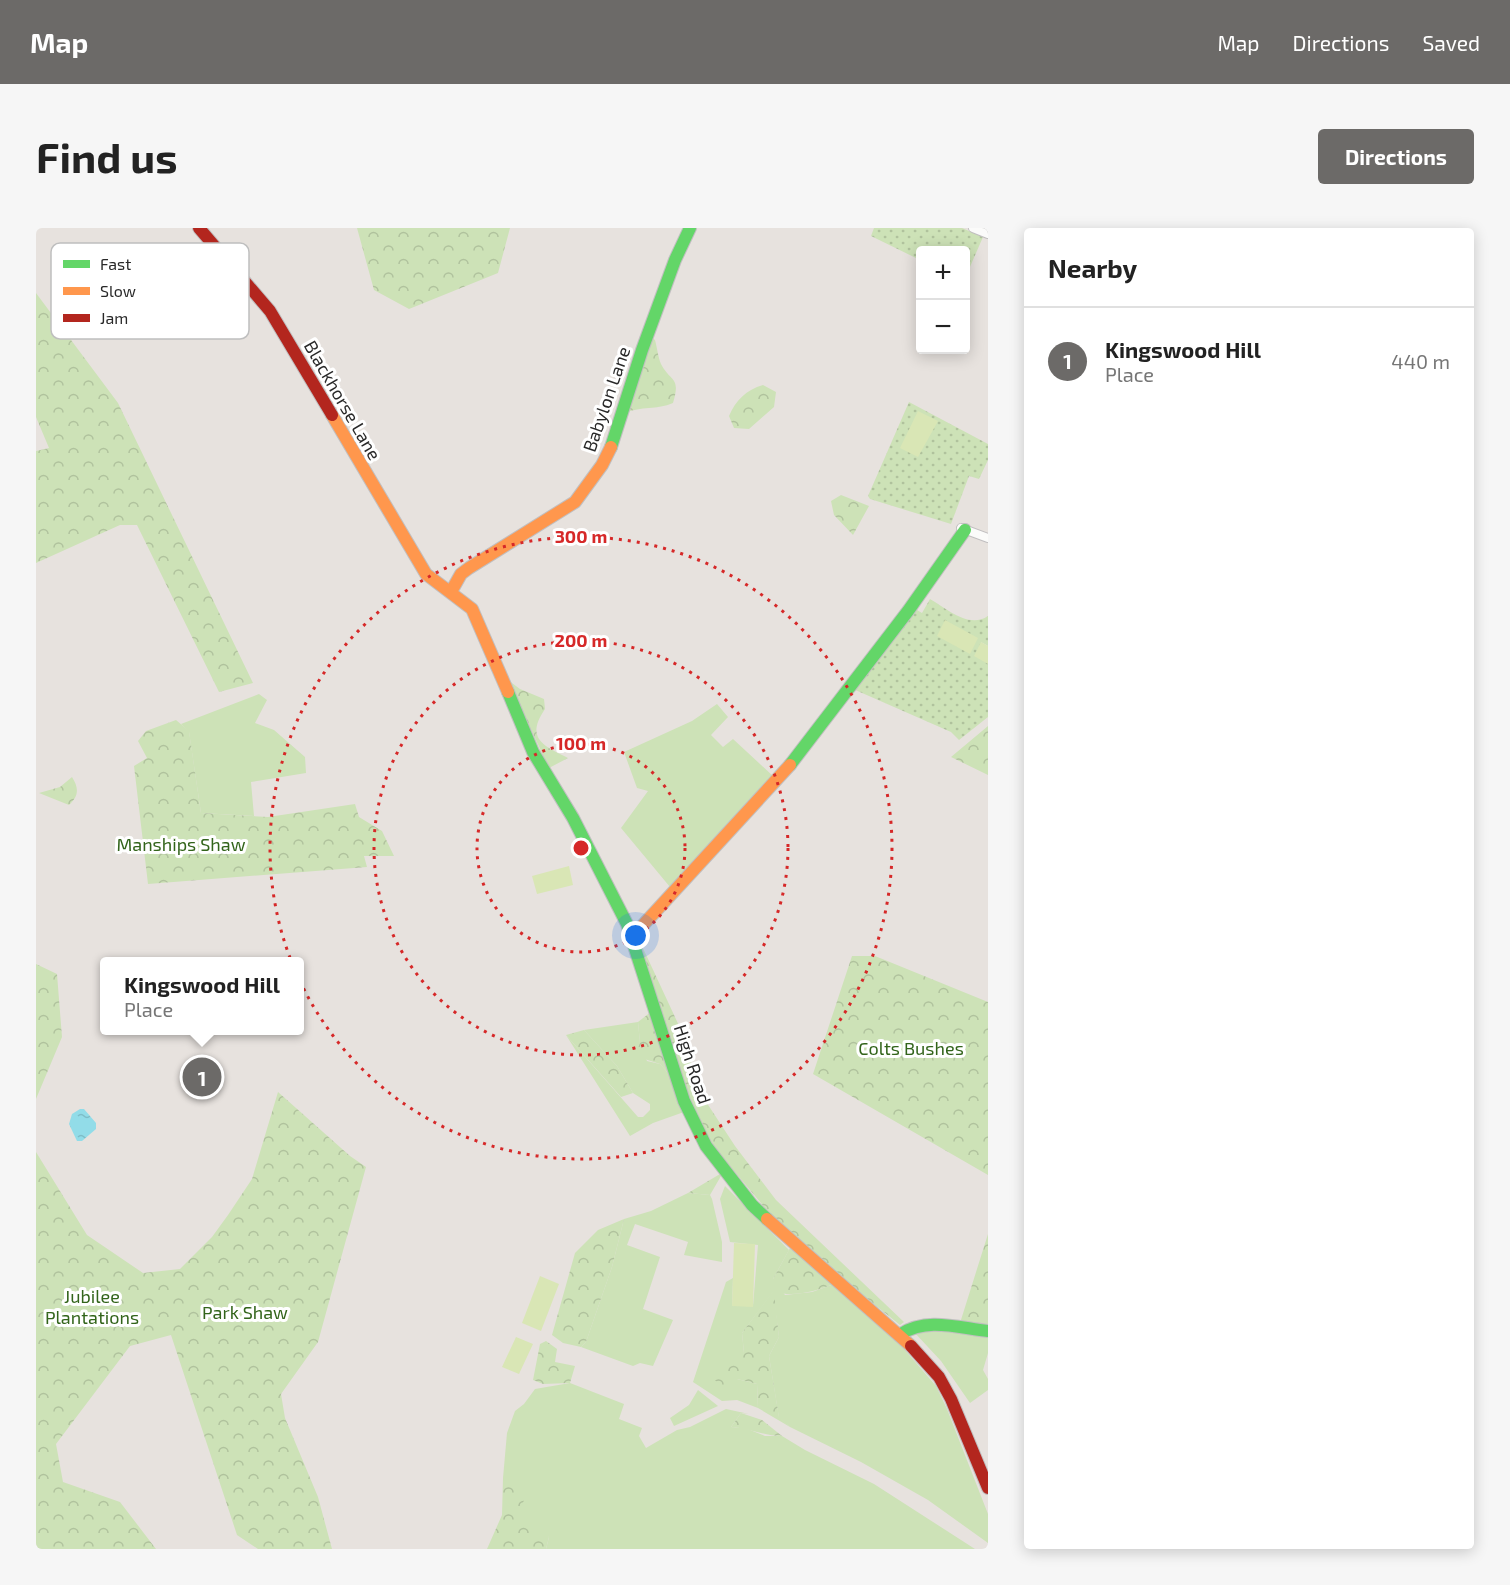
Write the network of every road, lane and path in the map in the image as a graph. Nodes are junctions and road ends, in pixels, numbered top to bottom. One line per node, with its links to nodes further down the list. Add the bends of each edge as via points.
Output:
1 (199, 228): 5 (street, Blackhorse Lane)
2 (690, 228): 9 (street, Babylon Lane, via 642,350 616,437 602,465 575,502 469,568)
3 (973, 228): 4 (street)
4 (988, 234)
5 (212, 243)
6 (249, 286): 9 (street, Blackhorse Lane, via 270,311 418,563 435,582)
7 (963, 529): 8 (street); 10 (street, via 908,611 785,771)
8 (988, 538)
9 (452, 590): 10 (street, High Road, via 472,609 520,727 573,818)
10 (632, 937): 12 (street, High Road, via 684,1101 706,1146 752,1205)
11 (988, 1331): 12 (street, via 932,1324 910,1327)
12 (901, 1334): 13 (street, High Road, via 939,1377)
13 (988, 1488)

